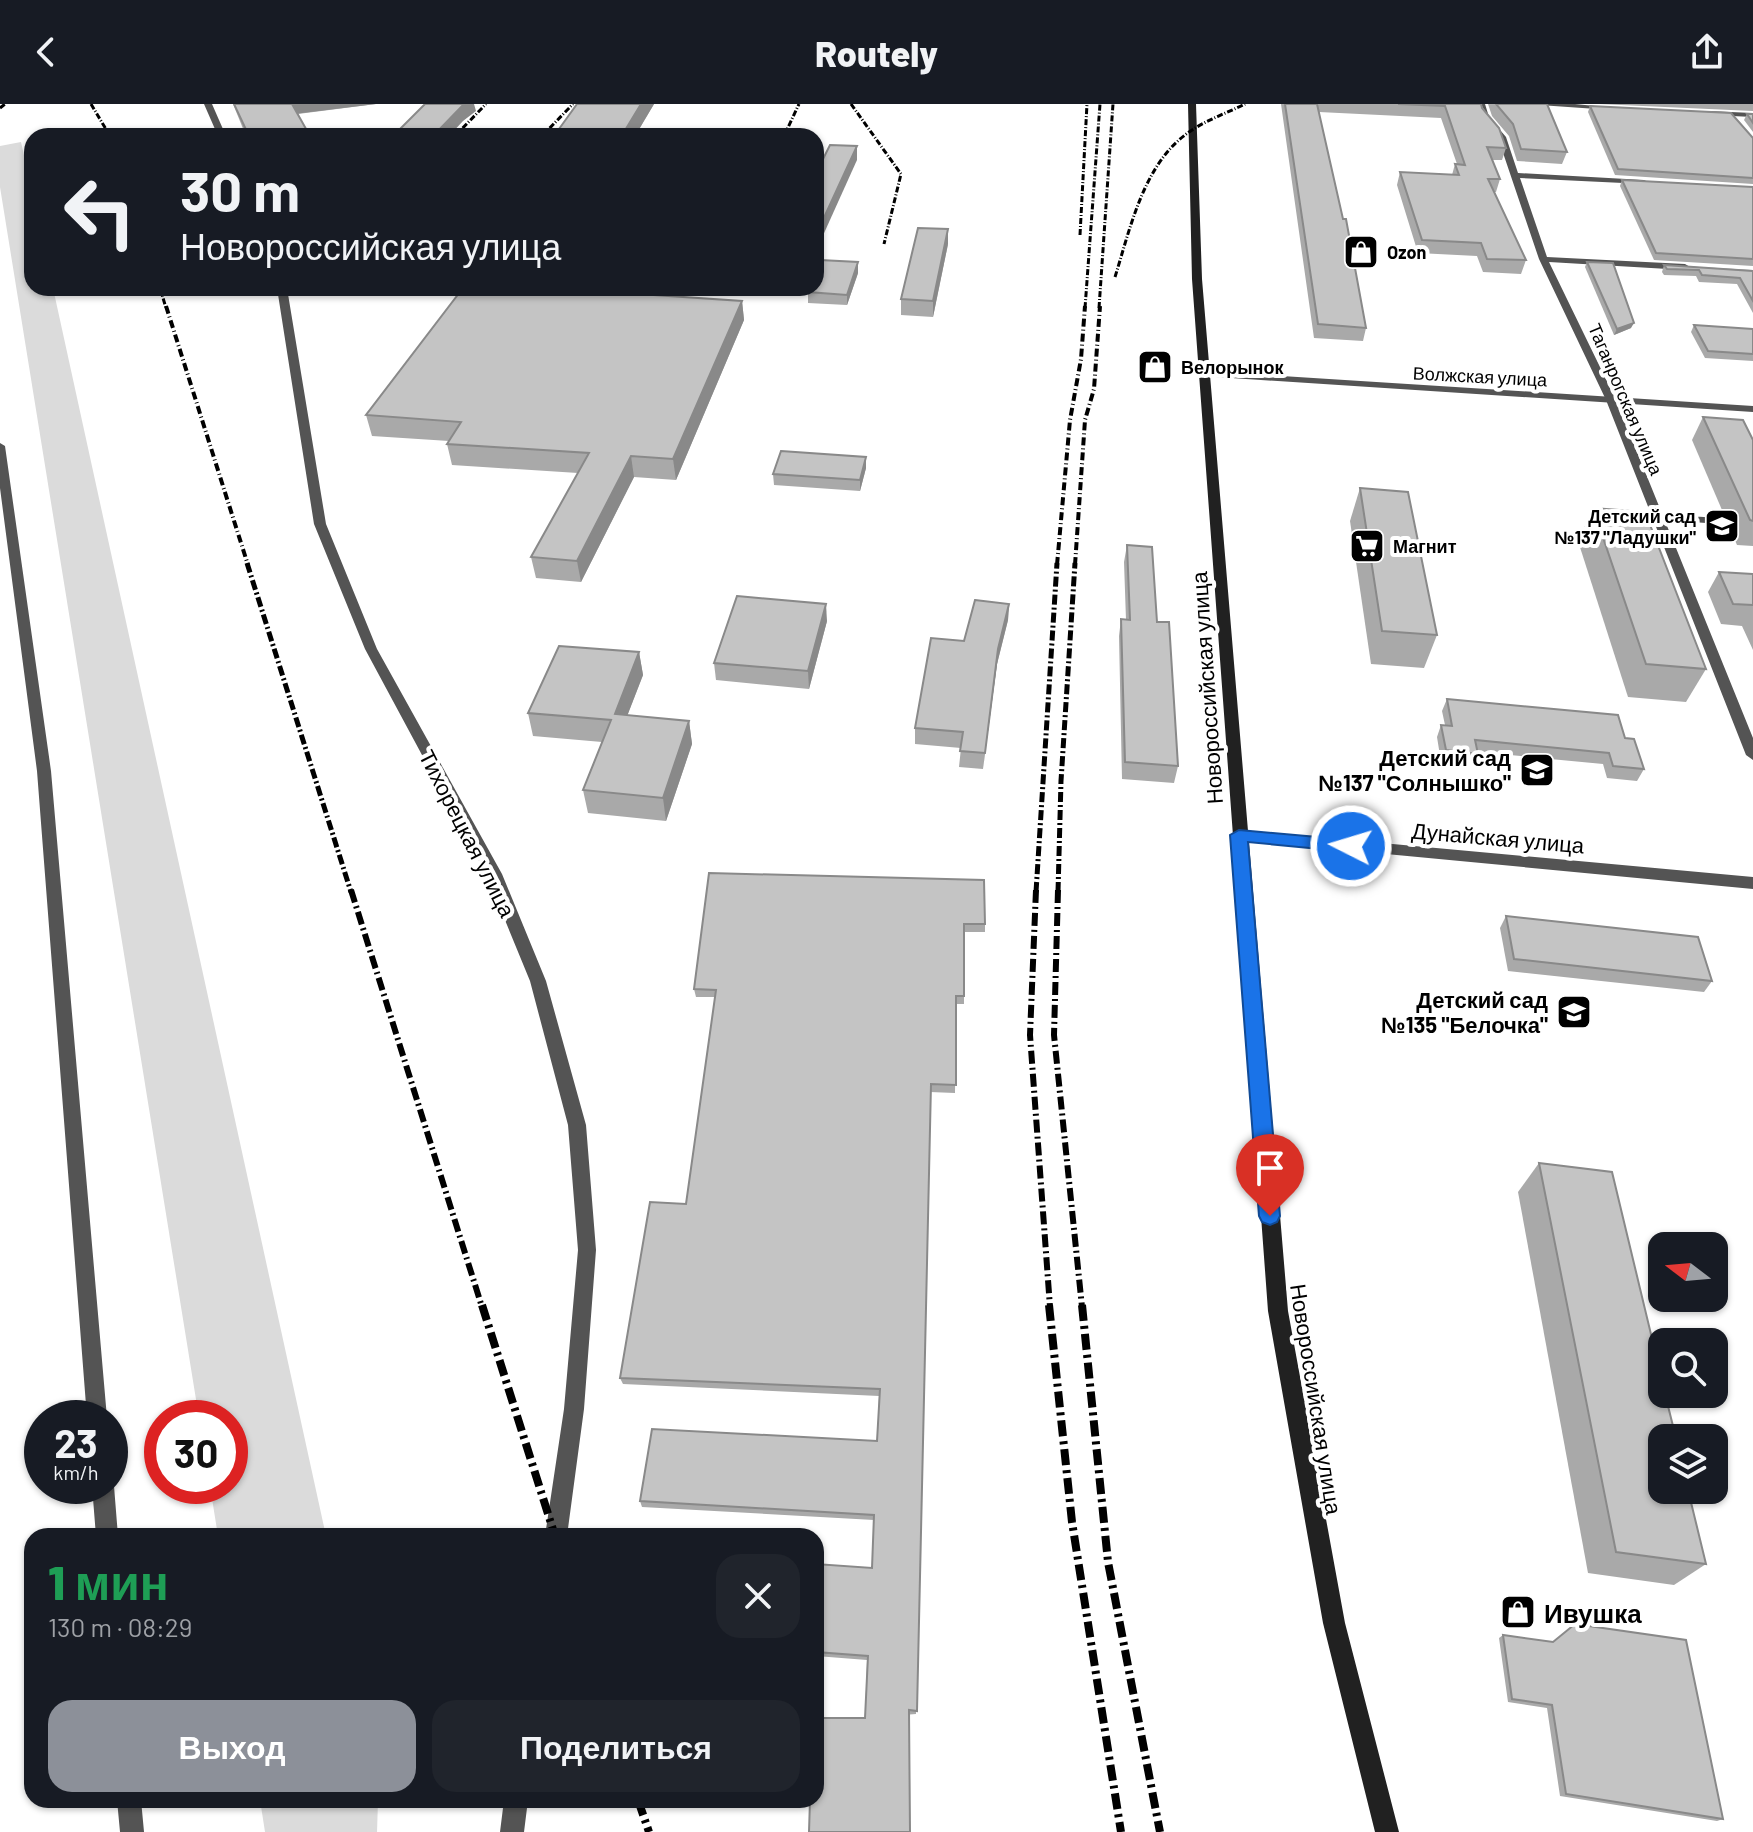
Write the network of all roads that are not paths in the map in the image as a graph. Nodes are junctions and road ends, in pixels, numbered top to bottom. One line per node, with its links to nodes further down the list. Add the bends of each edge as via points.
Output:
1 (208, 104): 10 (street)
2 (1192, 104): 16 (main road, Новороссийская улица)
3 (1481, 104): 11 (street, Таганрогская улица, via 1485,118 1502,137)
4 (1529, 104): 5 (street)
5 (1623, 109)
6 (1701, 113): 7 (street)
7 (1732, 114): 8 (street); 9 (street)
8 (1753, 115)
9 (1739, 123)
10 (218, 128)
11 (1515, 175): 12 (street); 13 (street, Таганрогская улица)
12 (1658, 183)
13 (1543, 259): 14 (street); 17 (street, Таганрогская улица)
14 (1693, 267)
15 (283, 296): 28 (street, Тихорецкая улица, via 320,524 371,649 494,874 538,981 577,1125 587,1250 574,1409)
16 (1205, 374): 17 (street, Волжская улица); 23 (main road, Новороссийская улица)
17 (1611, 400): 18 (street, Волжская улица); 20 (street, Таганрогская улица)
18 (1753, 409)
19 (0, 446): 25 (street, via 44,771)
20 (1655, 517): 21 (street); 22 (street, Таганрогская улица)
21 (1720, 521)
22 (1753, 755)
23 (1239, 835): 24 (street, Дунайская улица); 33 (main road, Новороссийская улица, via 1278,1311 1334,1623)
24 (1753, 883)
25 (96, 1400)
26 (104, 1504): 27 (street)
27 (106, 1528)
28 (557, 1528)
29 (130, 1808): 31 (street)
30 (515, 1808): 32 (street)
31 (132, 1832)
32 (512, 1832)
33 (1387, 1832)

